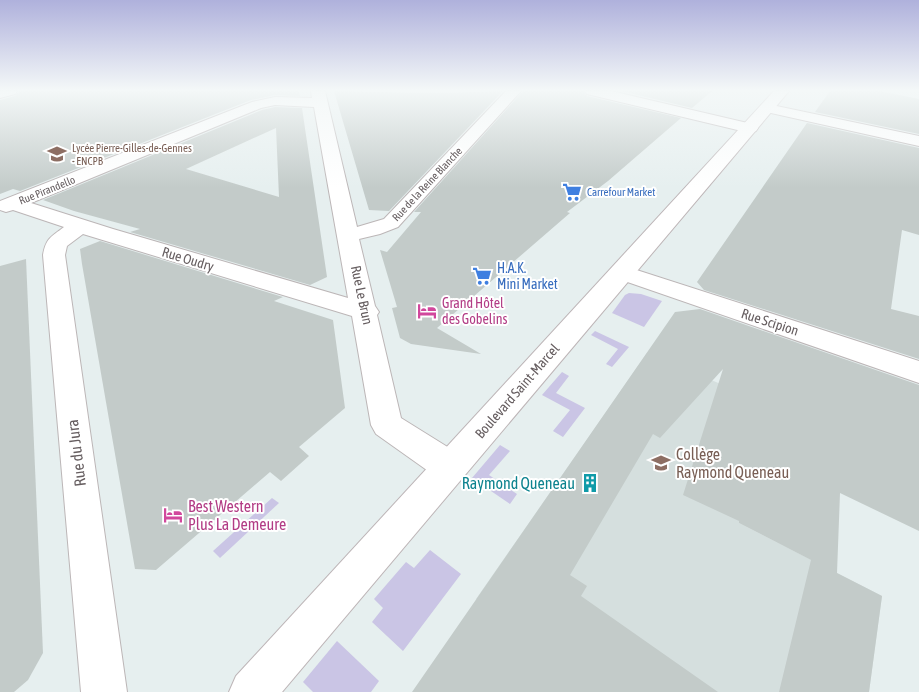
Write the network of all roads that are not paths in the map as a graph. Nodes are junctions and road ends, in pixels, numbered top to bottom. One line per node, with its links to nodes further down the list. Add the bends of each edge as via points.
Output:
1 (212, 123): 7 (street, Rue Pirandello)
2 (325, 123): 9 (street, Rue Le Brun)
3 (484, 123): 9 (street, Rue de la Reine Blanche, via 391,223)
4 (754, 123): 10 (street, Boulevard Saint-Marcel)
5 (796, 123): 6 (street)
6 (919, 141)
7 (6, 206): 8 (street, Rue Oudry)
8 (80, 226): 11 (street, Rue Oudry); 14 (street, Rue du Jura, via 56,243 54,255)
9 (349, 235): 11 (street, Rue Le Brun)
10 (621, 272): 12 (street, Rue Scipion); 13 (street, Boulevard Saint-Marcel)
11 (366, 312): 13 (street, Rue Le Brun, via 387,425)
12 (919, 372)
13 (450, 467): 15 (street, Boulevard Saint-Marcel)
14 (104, 692)
15 (252, 692)

